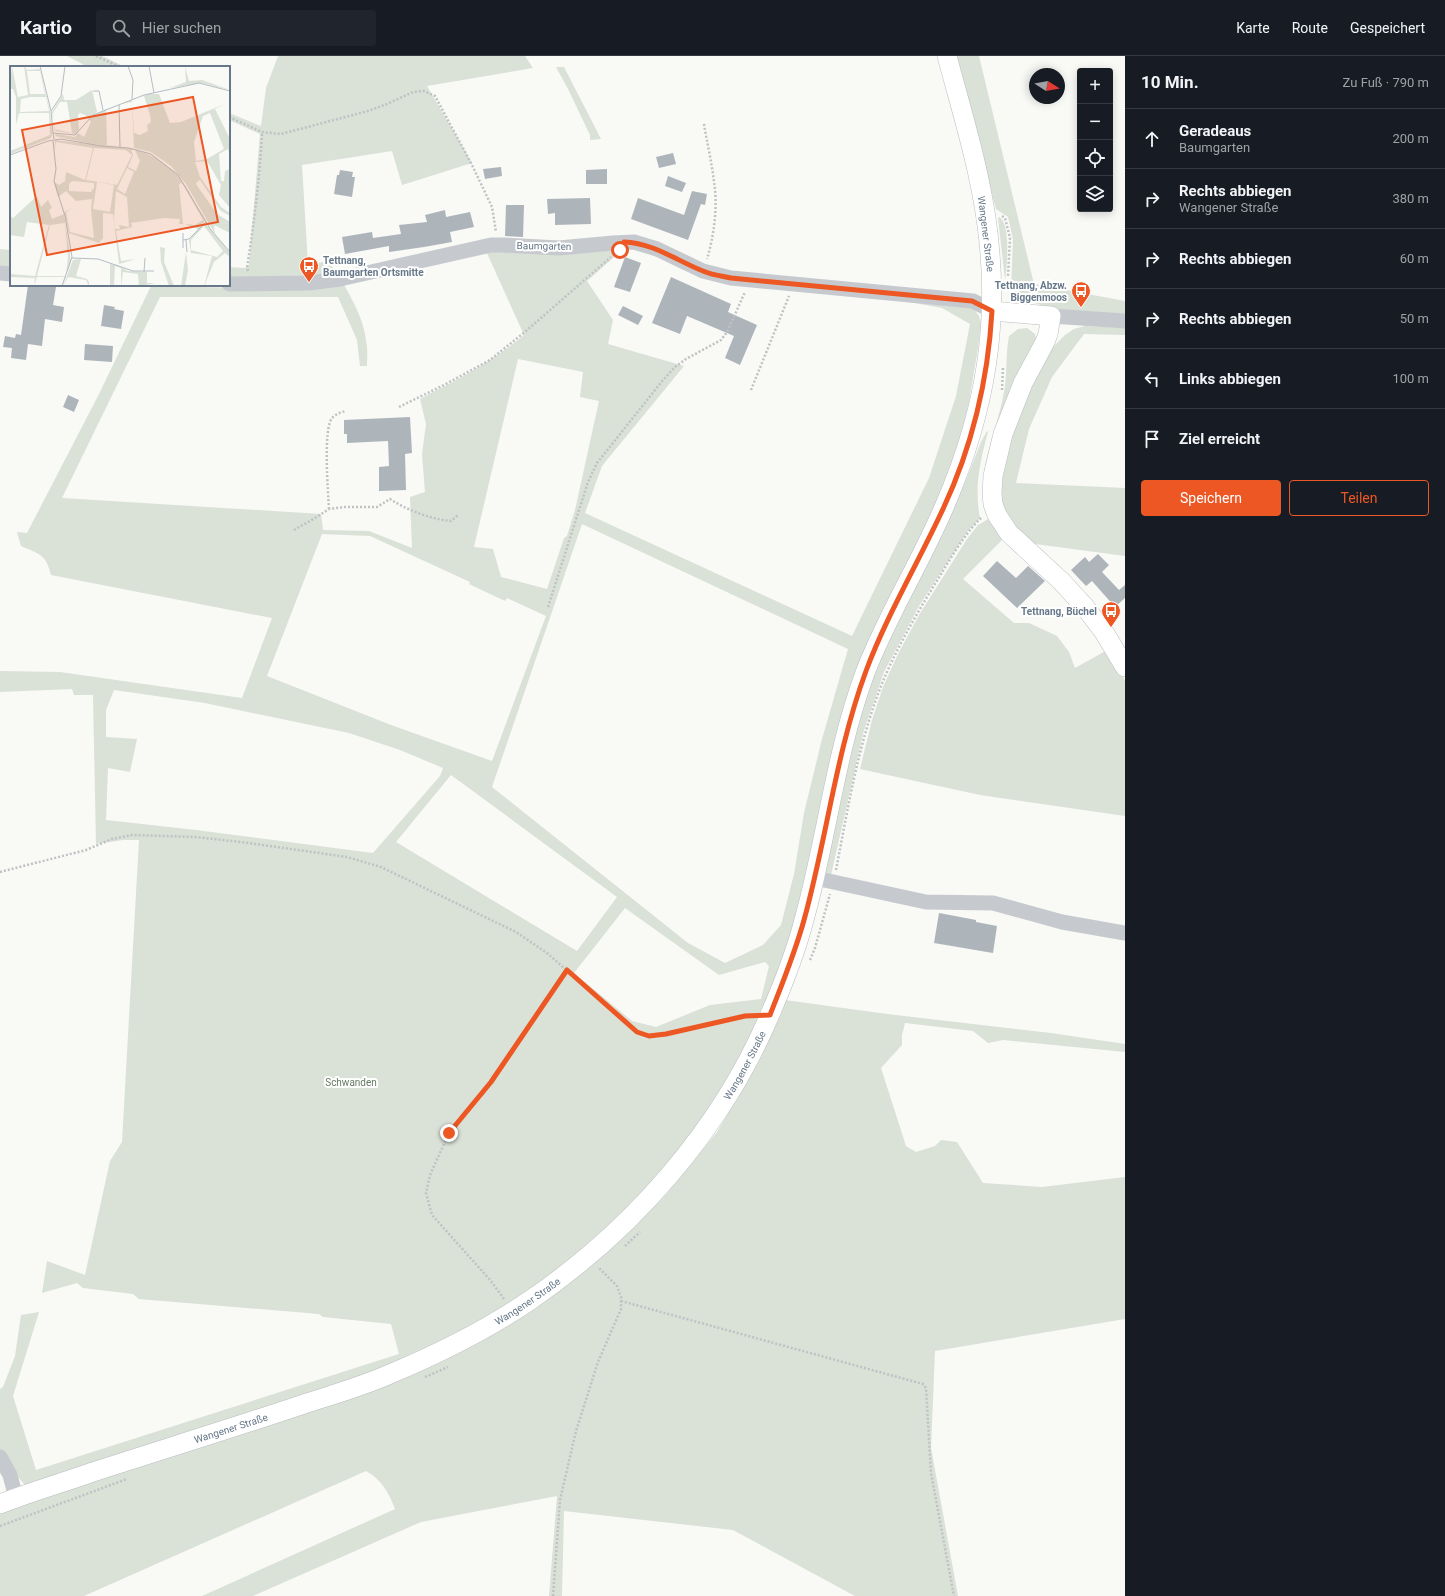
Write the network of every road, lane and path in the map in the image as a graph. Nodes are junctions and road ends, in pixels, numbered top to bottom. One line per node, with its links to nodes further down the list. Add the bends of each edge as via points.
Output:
1 (96, 56): 3 (path)
2 (947, 56): 16 (main road, Wangener Straße, via 972,152 985,215 990,256)
3 (118, 66)
4 (230, 117): 6 (path)
5 (704, 124): 9 (path, via 715,183 715,210 710,248)
6 (262, 132): 8 (path, via 290,133 368,111 413,92 428,92 435,96 492,207 495,214); 15 (path, via 247,268)
7 (624, 242): 8 (street, Baumgarten, via 559,248); 9 (street, Baumgarten, via 646,245); 20 (path, via 620,250 490,360)
8 (497, 245): 15 (street, Baumgarten, via 304,284)
9 (703, 271): 12 (street, Baumgarten)
10 (0, 273): 11 (street)
11 (10, 274)
12 (746, 280): 13 (street, Baumgarten); 26 (path, via 744,296 721,340 676,367 597,463 588,482)
13 (796, 283): 16 (street, Baumgarten, via 972,301); 19 (path)
14 (230, 284): 15 (street, Baumgarten)
15 (253, 284)
16 (992, 311): 17 (main road); 29 (main road, Wangener Straße, via 985,376 970,437 944,508 866,670 841,754)
17 (1051, 316): 18 (street); 23 (main road, via 1045,342 1023,383 1003,434 992,476)
18 (1125, 321)
19 (751, 390)
20 (399, 407)
21 (346, 411): 22 (path, via 332,418 329,426 326,461)
22 (329, 509): 24 (path, via 378,507 390,499 402,507 443,520 451,521); 25 (path)
23 (995, 510): 27 (main road, via 1009,533 1085,607); 30 (path, via 977,522 961,543 917,613 891,662 870,716 858,759)
24 (458, 515)
25 (294, 530)
26 (548, 607)
27 (1125, 667)
28 (0, 872): 33 (path, via 86,850 112,839 132,836 196,837 249,842 347,857 381,867 516,932)
29 (815, 878): 30 (street); 34 (main road, Wangener Straße, via 794,953)
30 (834, 882): 31 (street, via 926,902 993,903 1062,922); 32 (path)
31 (1125, 932)
32 (809, 962)
33 (567, 970): 34 (path, via 637,1032 649,1036 745,1016); 38 (path, via 491,1082 449,1133 430,1175 426,1193 432,1215)
34 (770, 1015): 44 (main road, Wangener Straße, via 723,1103 671,1172 596,1249 523,1305 474,1334 383,1377)
35 (644, 1227): 36 (path)
36 (622, 1248)
37 (605, 1263): 39 (path, via 599,1268 617,1286)
38 (504, 1299)
39 (621, 1301): 46 (path, via 621,1309 598,1362 576,1431 560,1500); 47 (path, via 923,1384 926,1388 931,1473)
40 (454, 1364): 41 (path)
41 (420, 1379)
42 (0, 1457): 44 (street, via 10,1474)
43 (129, 1478): 45 (path)
44 (8, 1501)
45 (0, 1526)
46 (553, 1596)
47 (954, 1596)

